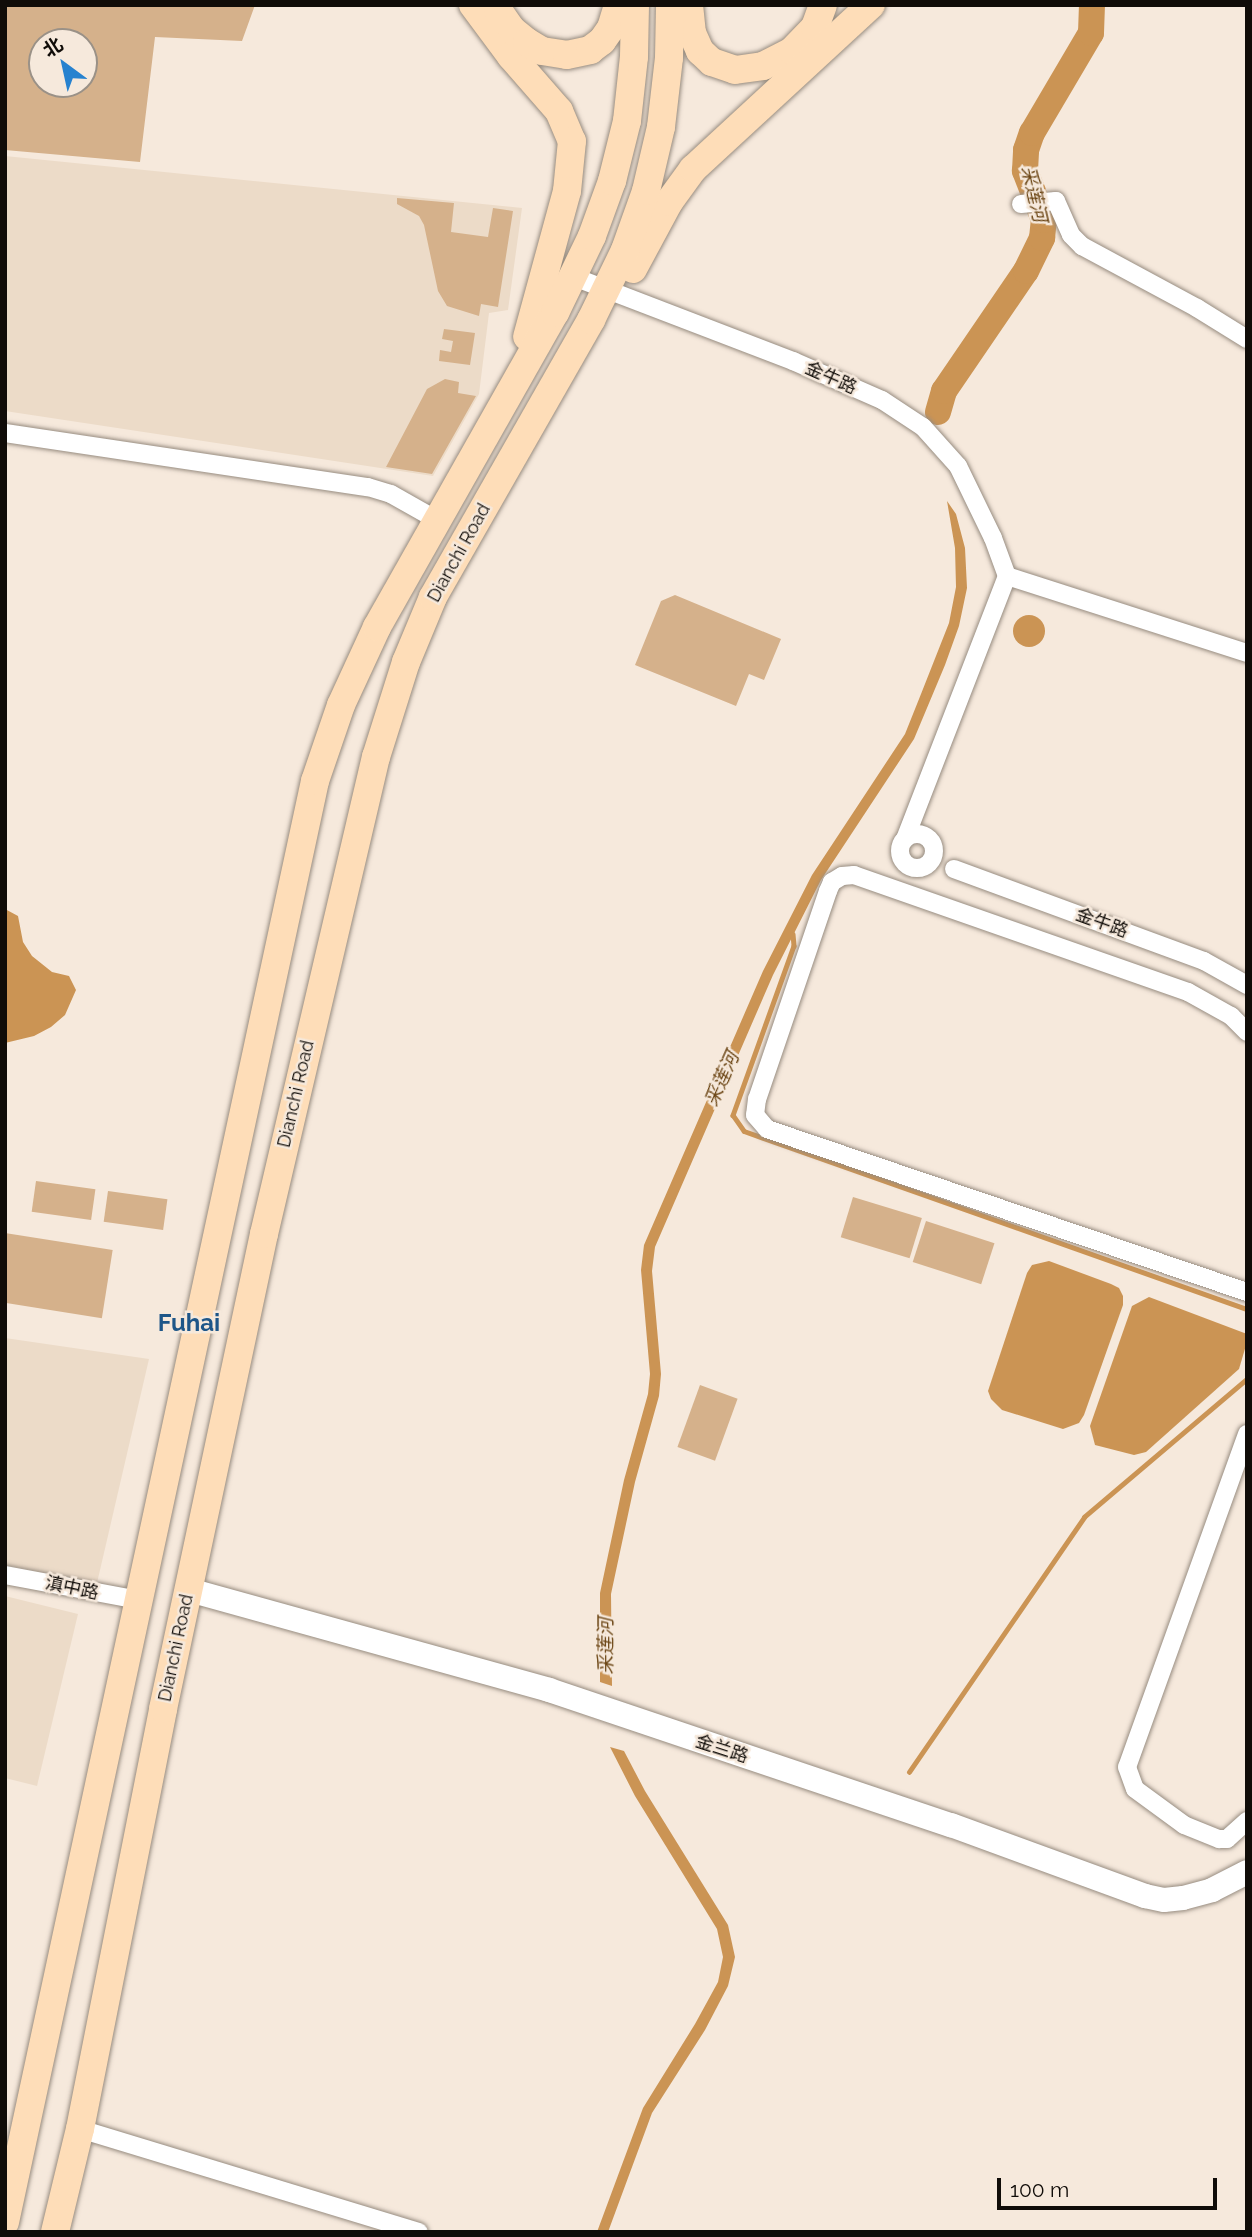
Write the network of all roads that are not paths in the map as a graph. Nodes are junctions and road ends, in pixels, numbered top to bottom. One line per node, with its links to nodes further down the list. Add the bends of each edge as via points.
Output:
1 (473, 5): 14 (main road, via 559,111 573,147 567,191 537,309)
2 (496, 5): 3 (main road, via 527,42 542,51 567,55 602,41)
3 (618, 5)
4 (635, 5): 10 (main road, Dianchi Road, via 627,121)
5 (670, 5): 12 (main road, via 668,82 657,149)
6 (689, 5): 7 (main road, via 692,33 700,51 719,66 744,70 792,51 814,27)
7 (823, 5)
8 (871, 5): 12 (main road, via 693,169)
9 (1021, 204): 13 (street, via 1056,201 1082,246)
10 (590, 240): 11 (main road, Dianchi Road); 12 (main road, via 591,265 599,275)
11 (574, 277): 12 (street, 金牛路); 14 (main road, Dianchi Road)
12 (617, 283): 17 (street, 金牛路, via 903,412 923,427 958,466); 30 (main road, Dianchi Road, via 426,612 381,738 264,1234)
13 (1247, 339)
14 (489, 428): 16 (main road, Dianchi Road)
15 (5, 433): 16 (street, via 368,487 391,494)
16 (437, 520): 31 (main road, Dianchi Road, via 355,672 315,781)
17 (1007, 576): 18 (street); 19 (street)
18 (1247, 653)
19 (920, 799): 20 (street); 21 (street)
20 (905, 839): 21 (street, via 919,834); 22 (street, via 900,853)
21 (932, 842): 22 (street, via 931,862); 23 (street)
22 (911, 866): 23 (street); 24 (street)
23 (954, 869): 25 (street, 金牛路, via 1204,961)
24 (892, 890): 26 (street, via 1188,992 1231,1016); 27 (street, via 854,875 832,882 757,1099 755,1115 767,1129)
25 (1247, 985)
26 (1247, 1031)
27 (1247, 1292)
28 (1247, 1434): 32 (street, via 1127,1767 1135,1789 1184,1825 1227,1839)
29 (5, 1575): 31 (street, 滇中路)
30 (189, 1590): 33 (street, 金兰路, via 549,1690 951,1825 1145,1896 1183,1898 1212,1890); 34 (main road, Dianchi Road)
31 (139, 1600): 35 (main road, Dianchi Road)
32 (1247, 1821)
33 (1247, 1872)
34 (80, 2129): 37 (main road, Dianchi Road); 38 (street)
35 (9, 2179): 36 (main road, Dianchi Road)
36 (5, 2222)
37 (55, 2232)
38 (419, 2232)

